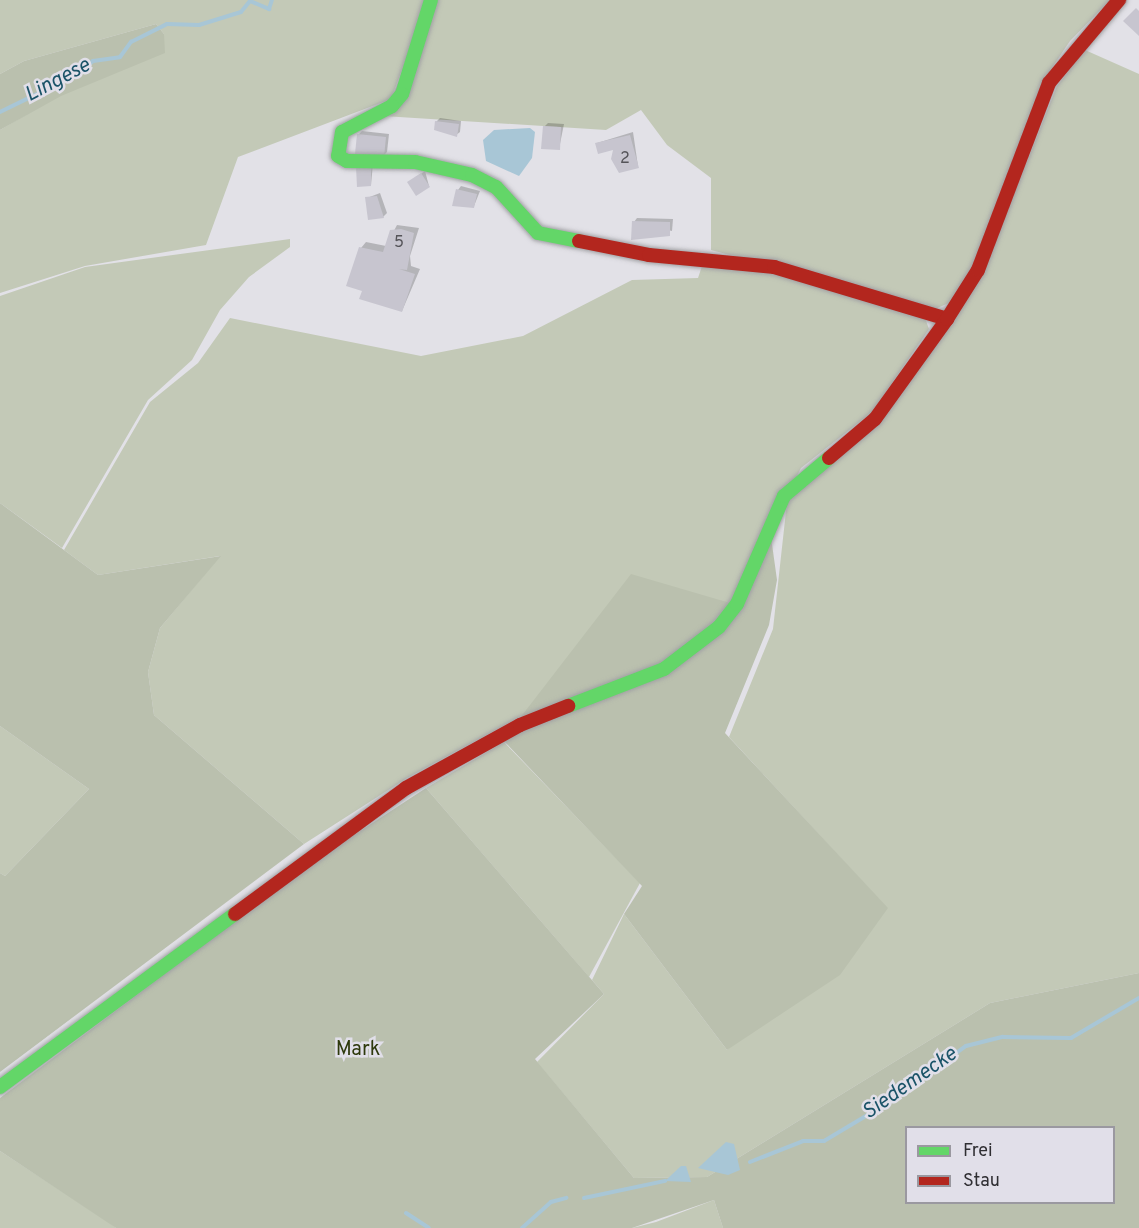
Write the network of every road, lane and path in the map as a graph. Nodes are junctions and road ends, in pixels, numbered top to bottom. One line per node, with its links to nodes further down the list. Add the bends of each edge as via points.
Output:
1 (431, 0): 3 (street, via 402,94 392,106 342,132 338,156 346,161 415,162 472,175 496,187 538,232 589,239 649,255 774,267)
2 (1119, 0): 3 (street, via 1049,83 978,270)
3 (947, 319): 4 (street, via 874,419 784,496 737,604 693,649 632,683 520,725 406,788)
4 (0, 1087)

